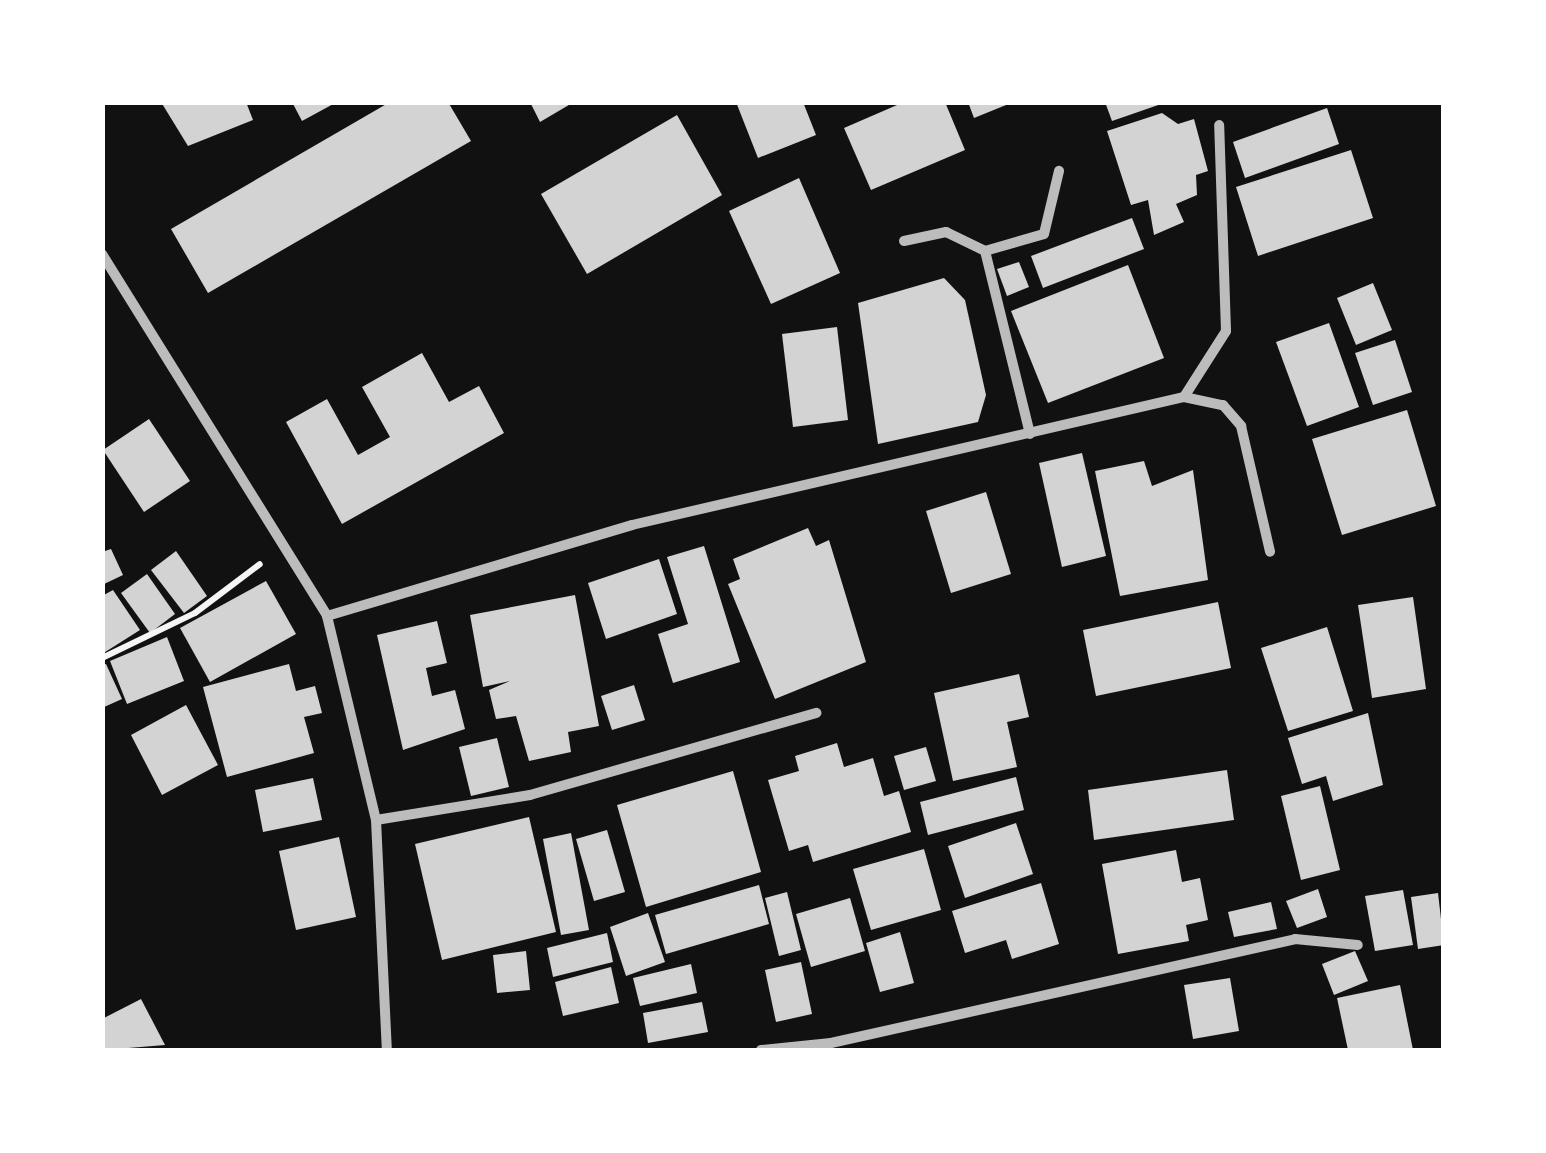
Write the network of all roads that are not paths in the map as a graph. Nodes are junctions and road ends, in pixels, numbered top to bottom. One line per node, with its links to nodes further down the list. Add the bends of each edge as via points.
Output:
1 (1219, 125): 6 (street, via 1226,330)
2 (1059, 171): 4 (street, via 1044,234)
3 (904, 241): 4 (street, via 946,232)
4 (985, 251): 7 (street)
5 (102, 254): 9 (street, via 287,540)
6 (1184, 397): 7 (street); 8 (street, via 1224,406 1241,426)
7 (1030, 434): 9 (street, via 632,525)
8 (1270, 552)
9 (327, 616): 11 (street)
10 (816, 713): 11 (street, via 530,795)
11 (376, 820): 13 (street)
12 (1358, 945): 14 (street, via 1295,939 831,1043)
13 (387, 1050)
14 (761, 1050)

